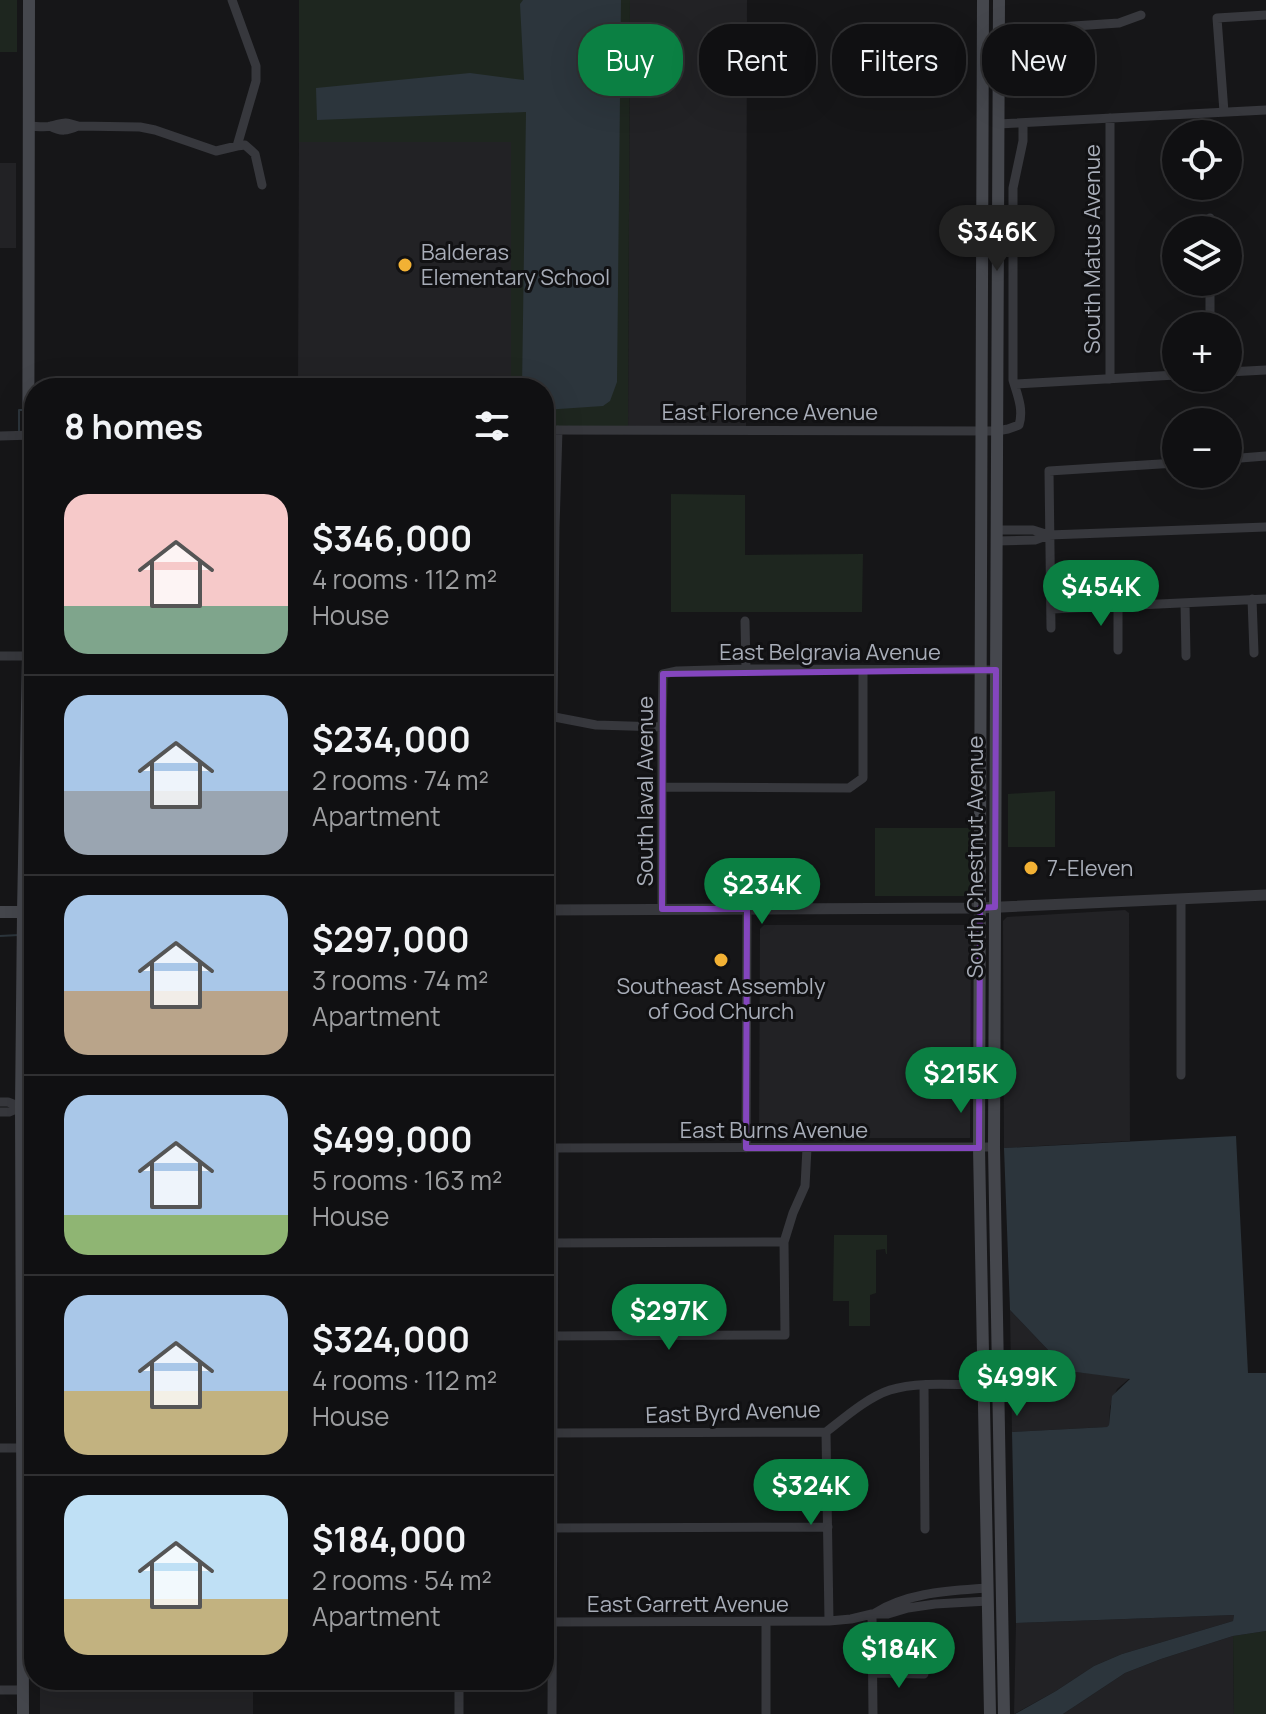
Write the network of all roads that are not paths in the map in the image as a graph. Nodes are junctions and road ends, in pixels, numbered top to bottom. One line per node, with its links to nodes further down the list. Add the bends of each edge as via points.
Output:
1 (29, 0): 18 (main road)
2 (232, 0): 19 (street, via 256,66)
3 (983, 0): 7 (main road, South Chestnut Avenue)
4 (999, 0): 8 (main road, South Chestnut Avenue)
5 (1141, 15): 9 (street)
6 (1266, 15): 14 (street, via 1217,18)
7 (984, 24)
8 (999, 24)
9 (1095, 25)
10 (984, 96): 29 (main road, South Chestnut Avenue)
11 (991, 96): 17 (main road)
12 (998, 96): 17 (main road, South Chestnut Avenue)
13 (1266, 110): 14 (street)
14 (1224, 112): 15 (street)
15 (1110, 118): 16 (street); 25 (street, South Matus Avenue)
16 (1023, 123): 17 (street); 26 (street, via 1013,188)
17 (998, 124): 30 (main road, South Chestnut Avenue)
18 (29, 126): 19 (street, via 58,131 78,126 140,127 216,151); 24 (main road)
19 (237, 146): 20 (street, via 245,145 255,154)
20 (262, 185)
21 (1266, 370): 22 (street)
22 (1242, 371)
23 (1162, 376): 25 (street)
24 (31, 378)
25 (1110, 379): 26 (street)
26 (1015, 384): 30 (street, via 1019,425)
27 (554, 430): 28 (street, East Florence Avenue)
28 (558, 430): 29 (street, East Florence Avenue); 36 (street)
29 (982, 431): 30 (street, East Florence Avenue); 54 (main road, South Chestnut Avenue)
30 (997, 431): 38 (main road, South Chestnut Avenue)
31 (24, 435): 32 (street)
32 (0, 436)
33 (1266, 456): 34 (street)
34 (1242, 458)
35 (1162, 464): 39 (street, via 1049,471)
36 (554, 474)
37 (1266, 527): 39 (street)
38 (996, 535): 39 (street, via 1035,540); 55 (main road, South Chestnut Avenue)
39 (1049, 535): 44 (street)
40 (1252, 599): 41 (street); 42 (street); 48 (street)
41 (1266, 599)
42 (1185, 603): 43 (street); 51 (street)
43 (1118, 607): 44 (street); 47 (street)
44 (1052, 609): 46 (street)
45 (745, 621): 52 (street)
46 (1051, 628)
47 (1118, 650)
48 (1254, 653)
49 (0, 656): 50 (street)
50 (24, 656)
51 (1186, 656)
52 (746, 669): 53 (street, East Belgravia Avenue); 56 (street, East Belgravia Avenue)
53 (863, 670): 54 (street, East Belgravia Avenue); 59 (street, via 863,778 849,788)
54 (981, 670): 55 (street, East Belgravia Avenue); 63 (main road, South Chestnut Avenue)
55 (996, 670): 62 (main road, South Chestnut Avenue)
56 (663, 674): 58 (street, South laval Avenue)
57 (554, 717): 58 (street, via 596,725)
58 (662, 727): 59 (street, South laval Avenue)
59 (663, 787): 64 (street, South laval Avenue)
60 (1266, 895): 61 (street)
61 (1181, 900): 62 (street); 70 (street)
62 (995, 907): 63 (street); 74 (main road, South Chestnut Avenue)
63 (980, 908): 65 (street); 77 (main road, South Chestnut Avenue)
64 (662, 909): 65 (street); 66 (street)
65 (747, 909): 75 (street)
66 (554, 910)
67 (0, 912): 68 (main road)
68 (24, 912)
69 (24, 1071): 72 (main road)
70 (1181, 1075)
71 (0, 1102): 72 (street)
72 (21, 1107): 73 (street); 78 (main road)
73 (0, 1112)
74 (994, 1147): 77 (street, East Burns Avenue); 84 (main road, South Chestnut Avenue)
75 (746, 1148): 76 (street, East Burns Avenue); 80 (street, East Burns Avenue, via 554,1148)
76 (807, 1148): 77 (street, East Burns Avenue); 79 (street, via 805,1186)
77 (979, 1148): 83 (main road, South Chestnut Avenue)
78 (24, 1227)
79 (784, 1242): 80 (street); 81 (street, via 785,1335)
80 (554, 1243)
81 (554, 1336)
82 (924, 1385): 83 (street, East Byrd Avenue); 86 (street, East Byrd Avenue, via 887,1391); 93 (street)
83 (984, 1385): 84 (street, East Byrd Avenue); 94 (main road, South Chestnut Avenue)
84 (999, 1385): 112 (main road, South Chestnut Avenue)
85 (24, 1428): 89 (main road)
86 (826, 1432): 87 (street, East Byrd Avenue); 91 (street)
87 (554, 1433)
88 (0, 1448): 89 (street)
89 (22, 1448): 90 (main road)
90 (24, 1485)
91 (828, 1527): 92 (street); 96 (street)
92 (554, 1528)
93 (925, 1529)
94 (988, 1594): 95 (street, East Garrett Avenue, via 940,1591); 111 (main road, South Chestnut Avenue)
95 (872, 1614): 96 (street, East Garrett Avenue); 100 (street)
96 (829, 1621): 98 (street, East Garrett Avenue)
97 (554, 1622): 98 (street, East Garrett Avenue)
98 (766, 1622): 109 (street)
99 (24, 1672): 103 (main road)
100 (873, 1673): 101 (street); 110 (street)
101 (924, 1674)
102 (0, 1690): 103 (street)
103 (23, 1690): 106 (main road)
104 (459, 1690): 107 (street)
105 (552, 1690): 108 (street)
106 (23, 1714)
107 (459, 1714)
108 (552, 1714)
109 (766, 1714)
110 (873, 1714)
111 (990, 1714)
112 (1004, 1714)

